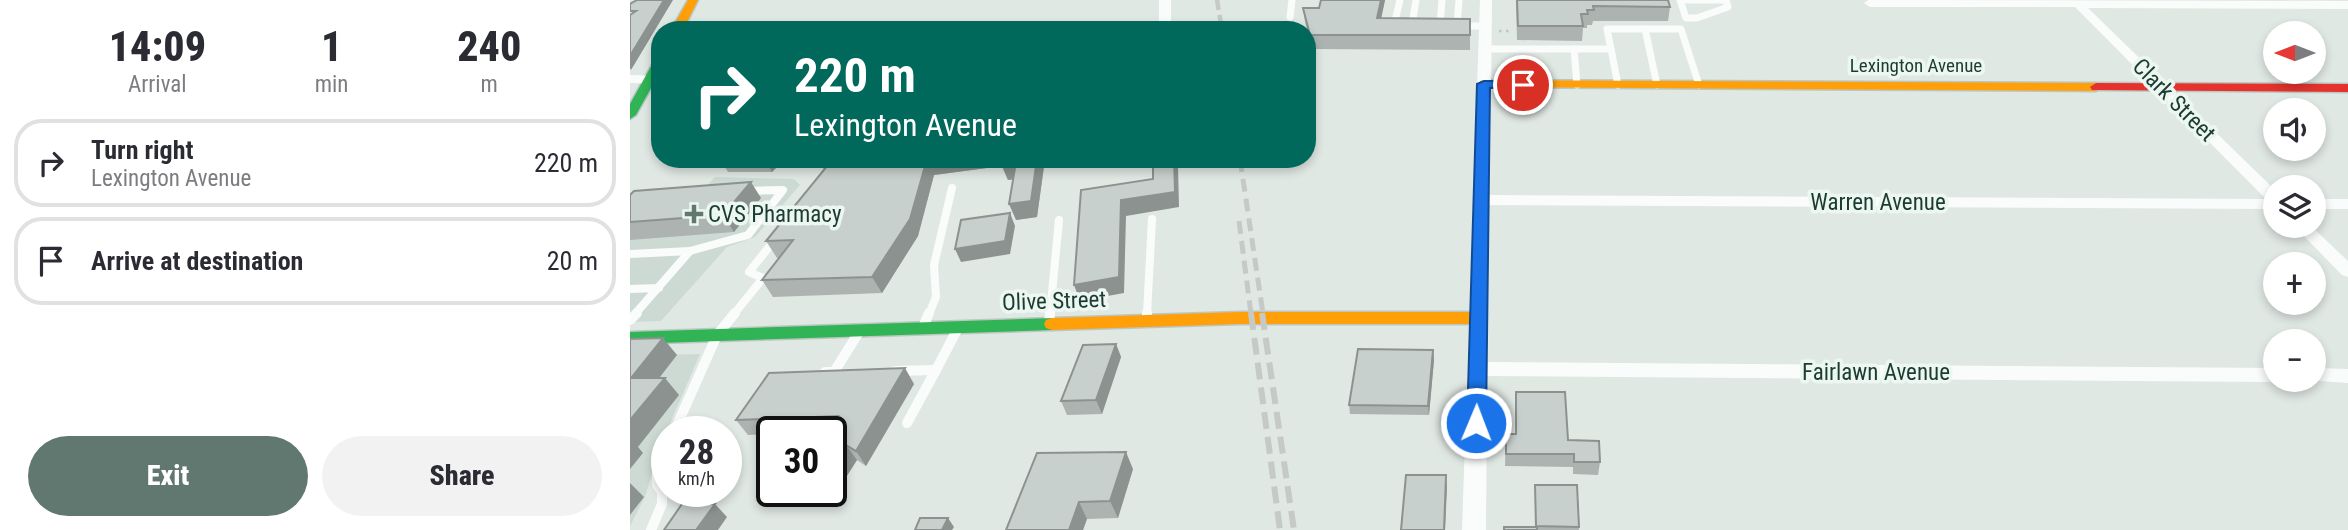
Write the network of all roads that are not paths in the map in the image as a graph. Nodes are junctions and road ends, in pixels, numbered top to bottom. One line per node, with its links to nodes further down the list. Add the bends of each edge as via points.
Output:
1 (693, 0): 15 (street)
2 (1165, 0): 16 (street)
3 (1292, 0): 13 (lane)
4 (1400, 0): 17 (lane, via 1394,25)
5 (1416, 0): 17 (lane)
6 (1442, 0): 18 (lane)
7 (1459, 0): 19 (lane)
8 (1486, 0): 20 (street)
9 (1726, 0): 14 (lane, via 1728,7); 14 (lane, via 1680,0)
10 (2076, 2): 11 (street); 12 (street); 34 (street, Clark Street)
11 (1870, 3)
12 (2348, 5)
13 (1290, 18)
14 (1686, 18): 22 (lane)
15 (682, 21)
16 (1166, 21)
17 (1412, 25): 18 (lane)
18 (1440, 26): 19 (lane)
19 (1457, 26): 20 (lane)
20 (1491, 28): 23 (street)
21 (1645, 29): 22 (lane); 25 (lane, via 1607,29); 31 (lane)
22 (1681, 29): 32 (lane)
23 (1485, 48): 24 (lane); 28 (street)
24 (1574, 49): 25 (lane); 29 (lane)
25 (1611, 49): 30 (lane)
26 (630, 79): 27 (street)
27 (651, 80)
28 (1484, 84): 29 (street, Lexington Avenue); 40 (street)
29 (1577, 85): 30 (street, Lexington Avenue)
30 (1618, 85): 31 (street, Lexington Avenue)
31 (1657, 85): 32 (street, Lexington Avenue)
32 (1699, 85): 34 (street, Lexington Avenue)
33 (651, 86): 36 (street)
34 (2162, 88): 35 (street, Lexington Avenue); 38 (street, Clark Street)
35 (2348, 88)
36 (630, 115)
37 (952, 188): 58 (lane, via 934,265 936,297)
38 (2263, 189)
39 (736, 192): 48 (lane, via 783,190 748,235)
40 (1481, 200): 41 (street, Warren Avenue); 53 (street)
41 (2263, 201)
42 (2326, 204): 43 (street)
43 (2348, 204)
44 (1152, 219): 55 (lane)
45 (1059, 220): 56 (lane)
46 (782, 230): 60 (lane, via 749,272 762,278)
47 (2314, 238): 50 (street)
48 (690, 251): 49 (lane); 51 (lane)
49 (630, 254)
50 (2348, 271)
51 (659, 288): 52 (lane); 54 (lane)
52 (630, 289)
53 (1479, 318): 55 (street, Olive Street); 62 (street)
54 (630, 320)
55 (1147, 321): 56 (street, Olive Street)
56 (1049, 324): 57 (street, Olive Street)
57 (958, 327): 58 (street, Olive Street); 63 (lane)
58 (922, 328): 59 (street, Olive Street)
59 (860, 330): 60 (street, Olive Street); 65 (lane)
60 (717, 335): 61 (street, Olive Street); 71 (lane)
61 (630, 338)
62 (1478, 369): 68 (street, Fairlawn Avenue); 75 (street)
63 (936, 370): 64 (lane); 72 (lane)
64 (885, 371)
65 (834, 372): 66 (lane); 67 (lane)
66 (847, 372)
67 (807, 373)
68 (2263, 375)
69 (2326, 376): 70 (street)
70 (2348, 376)
71 (681, 416)
72 (907, 423)
73 (661, 507): 74 (lane)
74 (651, 530)
75 (1474, 530)

